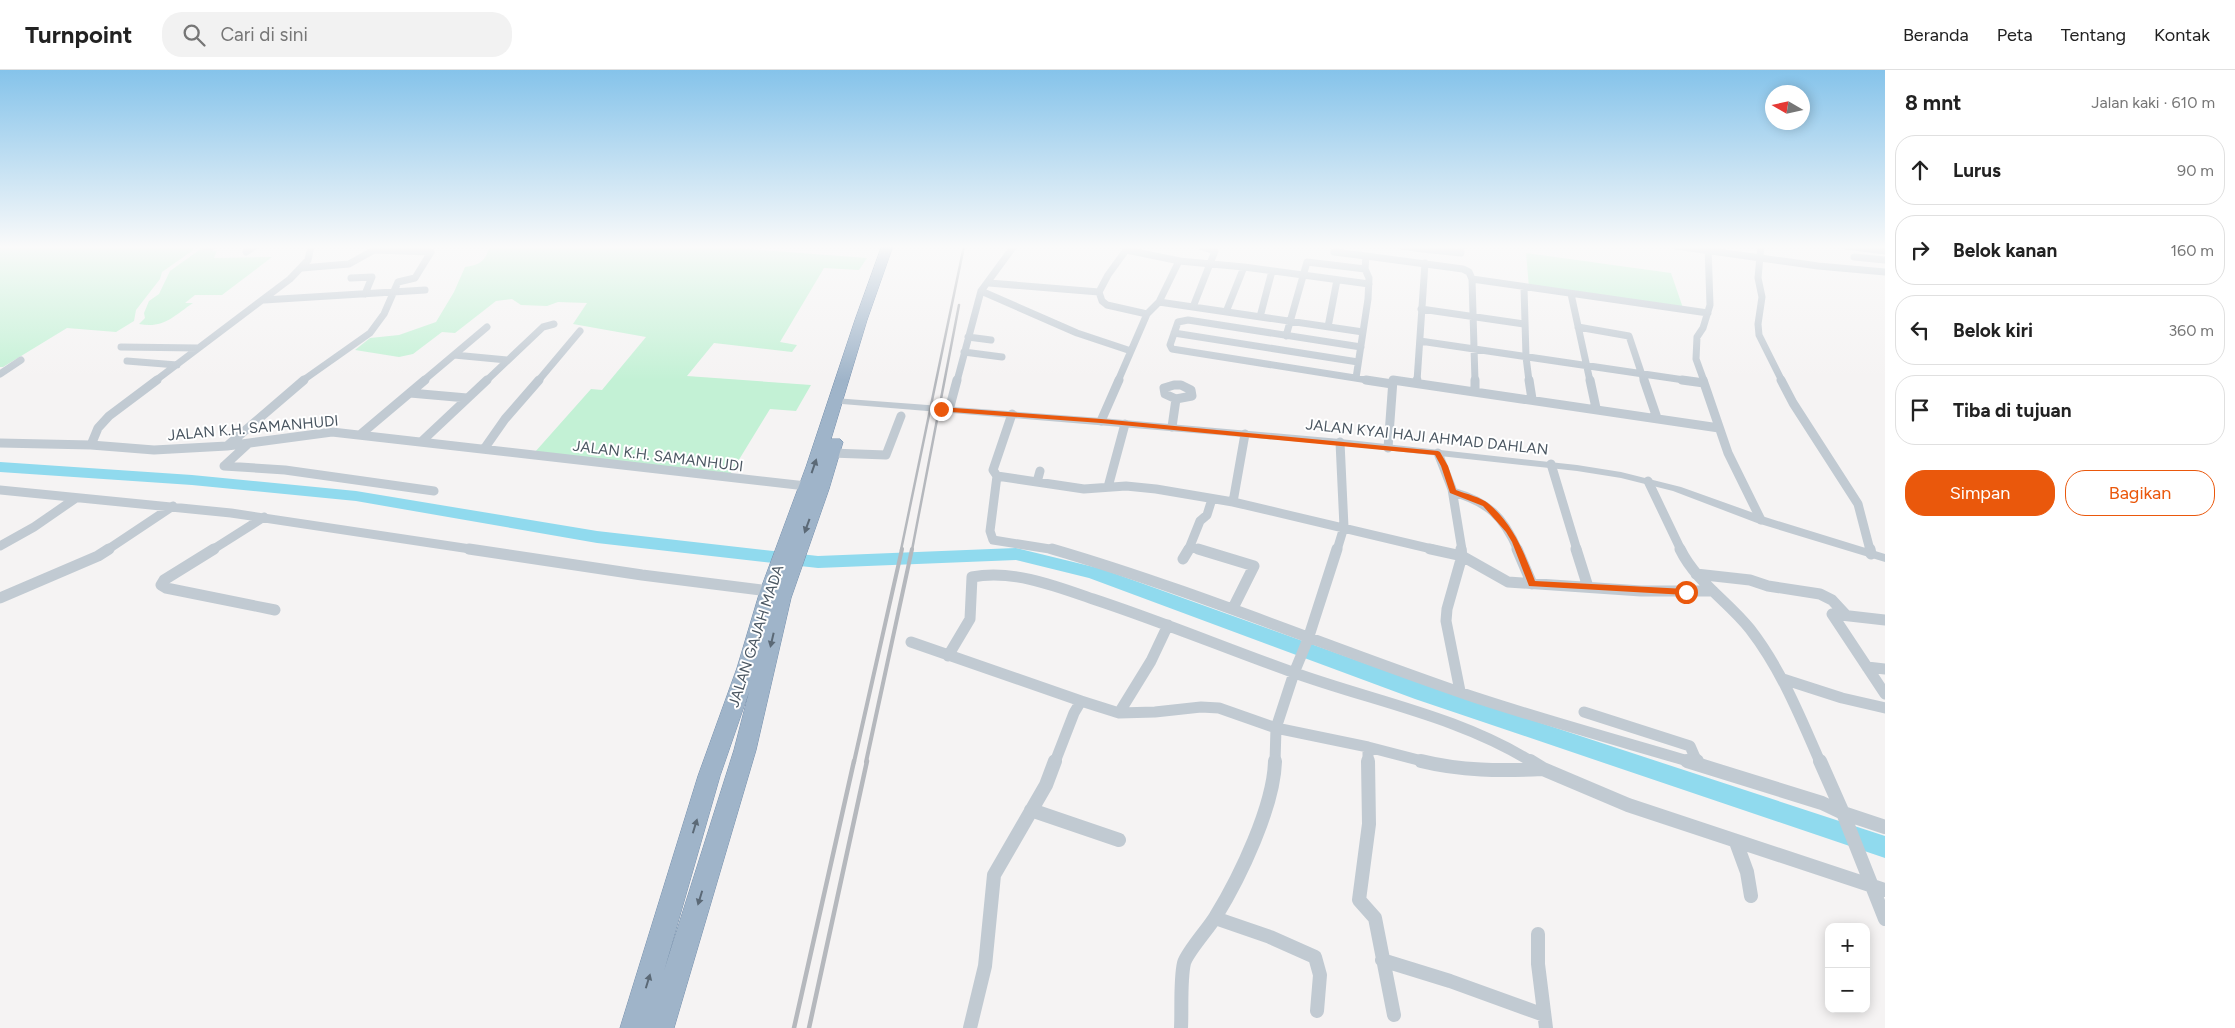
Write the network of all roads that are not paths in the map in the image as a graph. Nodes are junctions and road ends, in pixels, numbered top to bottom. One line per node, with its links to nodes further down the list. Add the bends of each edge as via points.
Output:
1 (275, 291): 25 (street)
2 (367, 291): 23 (street)
3 (418, 291): 22 (street)
4 (874, 291): 56 (highway, JALAN GAJAH MADA)
5 (880, 291): 56 (highway, JALAN GAJAH MADA)
6 (981, 291): 44 (street); 51 (street, via 1077,333)
7 (1083, 291): 21 (street)
8 (1165, 291): 26 (street)
9 (1200, 291): 27 (street)
10 (1234, 291): 29 (street)
11 (1267, 291): 32 (street)
12 (1300, 291): 34 (street)
13 (1335, 291): 39 (street)
14 (1368, 291): 41 (street)
15 (1422, 291): 28 (street)
16 (1472, 291): 33 (street)
17 (1524, 291): 36 (street)
18 (1549, 291): 24 (street)
19 (1709, 291): 30 (street)
20 (1761, 291): 116 (street, via 1759,335 1793,403 1858,504)
21 (1099, 292): 31 (street, via 1103,303 1109,306)
22 (394, 293): 23 (street); 91 (street, via 370,333 292,388)
23 (365, 294): 25 (street)
24 (1571, 294): 30 (street); 38 (street)
25 (264, 300): 49 (street)
26 (1159, 302): 27 (street); 31 (street)
27 (1194, 307): 29 (street)
28 (1421, 310): 33 (street); 46 (street)
29 (1226, 312): 32 (street)
30 (1708, 313): 67 (street, via 1695,348)
31 (1147, 314): 51 (street)
32 (1260, 317): 34 (street)
33 (1472, 317): 36 (street); 50 (street)
34 (1291, 322): 39 (street); 43 (street)
35 (554, 324): 58 (street, via 545,326)
36 (1524, 324): 54 (street)
37 (487, 327): 53 (street)
38 (1578, 327): 62 (street); 64 (street, via 1629,336)
39 (1328, 328): 41 (street)
40 (580, 331): 93 (street, via 505,418)
41 (1363, 332): 48 (street)
42 (1174, 334): 43 (street, via 1178,322 1188,320); 60 (street); 65 (street, via 1170,345 1172,349)
43 (1286, 336): 48 (street)
44 (968, 337): 45 (street); 52 (street)
45 (991, 340)
46 (1420, 341): 50 (street); 66 (street)
47 (121, 346): 49 (street)
48 (1361, 347): 60 (street)
49 (198, 348): 61 (street)
50 (1474, 349): 54 (street); 69 (street)
51 (1131, 350): 80 (street)
52 (964, 352): 55 (street); 76 (street)
53 (454, 355): 58 (street); 70 (street)
54 (1526, 356): 62 (street); 73 (street)
55 (1002, 357)
56 (854, 358): 74 (highway, JALAN GAJAH MADA)
57 (21, 360): 63 (street)
58 (508, 360): 71 (street)
59 (127, 361): 61 (street)
60 (1358, 362): 65 (street)
61 (177, 365): 90 (street, via 103,422)
62 (1585, 365): 64 (street); 75 (street)
63 (0, 374)
64 (1642, 374): 67 (street); 79 (street)
65 (1356, 378): 68 (street)
66 (1417, 382): 68 (street, via 1393,380); 69 (street)
67 (1704, 383): 83 (street)
68 (1392, 384): 92 (street)
69 (1475, 390): 73 (street)
70 (410, 393): 71 (street); 84 (street)
71 (467, 398): 86 (street)
72 (1176, 399): 82 (street)
73 (1532, 399): 75 (street)
74 (841, 402): 76 (street, JALAN KYAI HAJI AHMAD DAHLAN); 94 (highway, JALAN GAJAH MADA); 101 (highway, JALAN GAJAH MADA, one-way to 74)
75 (1596, 408): 79 (street)
76 (949, 410): 77 (street, JALAN KYAI HAJI AHMAD DAHLAN)
77 (1012, 414): 80 (street, JALAN KYAI HAJI AHMAD DAHLAN); 98 (street, via 993,470)
78 (901, 416): 94 (street, via 886,455)
79 (1657, 418): 83 (street)
80 (1101, 421): 81 (street, JALAN KYAI HAJI AHMAD DAHLAN)
81 (1125, 424): 82 (street, JALAN KYAI HAJI AHMAD DAHLAN); 102 (street)
82 (1172, 427): 85 (street, JALAN KYAI HAJI AHMAD DAHLAN)
83 (1719, 428): 111 (street)
84 (361, 434): 86 (street, JALAN K.H. SAMANHUDI); 89 (street, JALAN K.H. SAMANHUDI, via 324,432)
85 (1245, 434): 87 (street, JALAN KYAI HAJI AHMAD DAHLAN); 107 (street)
86 (421, 442): 93 (street, JALAN K.H. SAMANHUDI)
87 (1340, 442): 92 (street, JALAN KYAI HAJI AHMAD DAHLAN); 112 (street)
88 (0, 443): 90 (street, JALAN K.H. SAMANHUDI)
89 (249, 443): 91 (street, JALAN K.H. SAMANHUDI); 104 (street, via 224,466 285,470)
90 (91, 445): 91 (street, JALAN K.H. SAMANHUDI, via 154,450)
91 (227, 446)
92 (1388, 448): 95 (street, JALAN KYAI HAJI AHMAD DAHLAN)
93 (484, 449): 101 (street, JALAN K.H. SAMANHUDI, via 696,476)
94 (831, 453): 114 (highway, JALAN GAJAH MADA, one-way to 114)
95 (1438, 453): 96 (street, JALAN KYAI HAJI AHMAD DAHLAN); 105 (street)
96 (1551, 464): 99 (street, JALAN KYAI HAJI AHMAD DAHLAN); 123 (street)
97 (1040, 471): 100 (street)
98 (997, 476): 100 (street); 126 (street, via 990,531 993,540 1047,547)
99 (1648, 481): 111 (street, JALAN KYAI HAJI AHMAD DAHLAN); 120 (street, via 1684,558)
100 (1037, 482): 102 (street, via 1084,489)
101 (806, 486): 114 (highway, JALAN GAJAH MADA)
102 (1108, 487): 106 (street, via 1156,488)
103 (0, 490): 108 (street)
104 (434, 491)
105 (1453, 492): 117 (street); 122 (street, via 1478,500 1495,514 1516,542)
106 (1212, 499): 107 (street); 115 (street)
107 (1233, 502): 112 (street)
108 (69, 503): 109 (street); 113 (street)
109 (173, 506): 110 (street); 125 (street, via 98,556)
110 (264, 517): 121 (street, via 684,581); 127 (street, via 164,580 161,585)
111 (1761, 520): 116 (street, JALAN KYAI HAJI AHMAD DAHLAN)
112 (1344, 527): 117 (street); 131 (street)
113 (0, 546)
114 (793, 546): 121 (highway, JALAN GAJAH MADA)
115 (1190, 546): 119 (street); 126 (street, via 1254,566)
116 (1872, 554): 118 (street, JALAN KYAI HAJI AHMAD DAHLAN)
117 (1462, 556): 122 (street, via 1502,580); 138 (street, via 1446,621)
118 (1885, 558)
119 (1184, 559)
120 (1696, 574): 124 (street); 128 (street, via 1750,580 1820,594 1832,600)
121 (778, 581): 162 (highway, JALAN GAJAH MADA, one-way to 121, via 709,776); 163 (highway, JALAN GAJAH MADA, one-way to 163, via 782,598 745,750)
122 (1532, 584): 123 (street)
123 (1588, 587): 124 (street)
124 (1713, 592): 137 (street, via 1750,628)
125 (0, 598)
126 (1233, 608): 131 (street)
127 (275, 610)
128 (1845, 614): 129 (street); 134 (street, via 1832,614)
129 (1885, 620)
130 (1168, 625): 133 (street, via 1055,586 1008,576 976,575 971,581 970,618); 136 (street); 143 (street)
131 (1308, 637): 136 (street); 138 (street)
132 (911, 642): 133 (street)
133 (948, 656): 140 (street)
134 (1867, 667): 135 (street); 139 (street)
135 (1885, 669)
136 (1294, 673): 144 (street); 147 (street, via 1408,707 1482,736)
137 (1783, 679): 141 (street); 149 (street)
138 (1460, 691): 146 (street)
139 (1885, 694)
140 (1081, 701): 143 (street); 148 (street, via 1046,785)
141 (1885, 708)
142 (1584, 712): 146 (street, via 1690,746)
143 (1120, 713): 144 (street, via 1219,708)
144 (1276, 728): 145 (street); 155 (street, via 1275,774 1262,819 1232,889)
145 (1368, 747): 147 (street, via 1450,767); 158 (street, via 1369,824 1358,900 1375,918)
146 (1698, 764): 149 (street, via 1822,803)
147 (1543, 769): 152 (street, via 1628,805)
148 (1031, 810): 151 (street); 164 (street, via 994,875 985,966)
149 (1844, 816): 150 (street); 153 (street, via 1859,857)
150 (1885, 827)
151 (1119, 840)
152 (1736, 842): 153 (street); 154 (street, via 1748,872)
153 (1878, 888): 156 (street)
154 (1751, 896)
155 (1215, 918): 159 (street, via 1315,957 1319,963); 165 (street, via 1183,966)
156 (1885, 919)
157 (1538, 934): 161 (street)
158 (1382, 960): 160 (street); 161 (street, via 1450,981)
159 (1317, 1011)
160 (1394, 1016)
161 (1545, 1022)
162 (634, 1028)
163 (660, 1028)
164 (970, 1028)
165 (1181, 1028)

